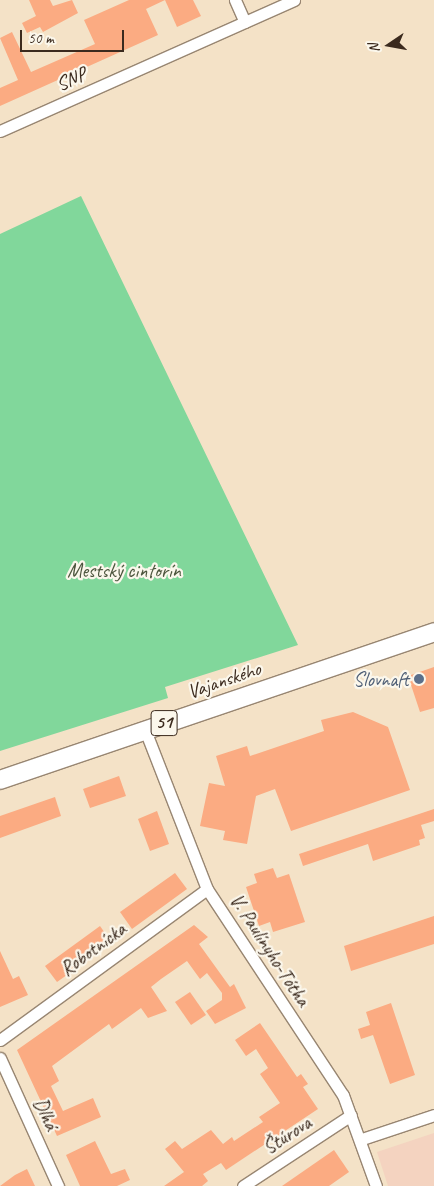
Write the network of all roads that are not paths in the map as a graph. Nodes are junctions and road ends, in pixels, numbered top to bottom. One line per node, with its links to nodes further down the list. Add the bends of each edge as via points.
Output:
1 (235, 0): 3 (street)
2 (294, 0): 3 (street, SNP)
3 (245, 22): 4 (street, SNP)
4 (0, 131)
5 (434, 632): 6 (main road, Vajanského / 51)
6 (144, 730): 7 (main road, Vajanského / 51); 8 (street, V. Paulínyho-Tótha)
7 (0, 780)
8 (207, 889): 9 (street, Robotnícka); 11 (street, V. Paulínyho-Tótha, via 343,1095)
9 (0, 1040)
10 (0, 1058): 14 (street, Dlhá)
11 (351, 1115): 13 (street, V. Paulínyho-Tótha); 15 (street, Štúrova)
12 (434, 1115): 13 (street)
13 (362, 1139): 16 (street, V. Paulínyho-Tótha)
14 (58, 1186)
15 (243, 1186)
16 (376, 1186)

